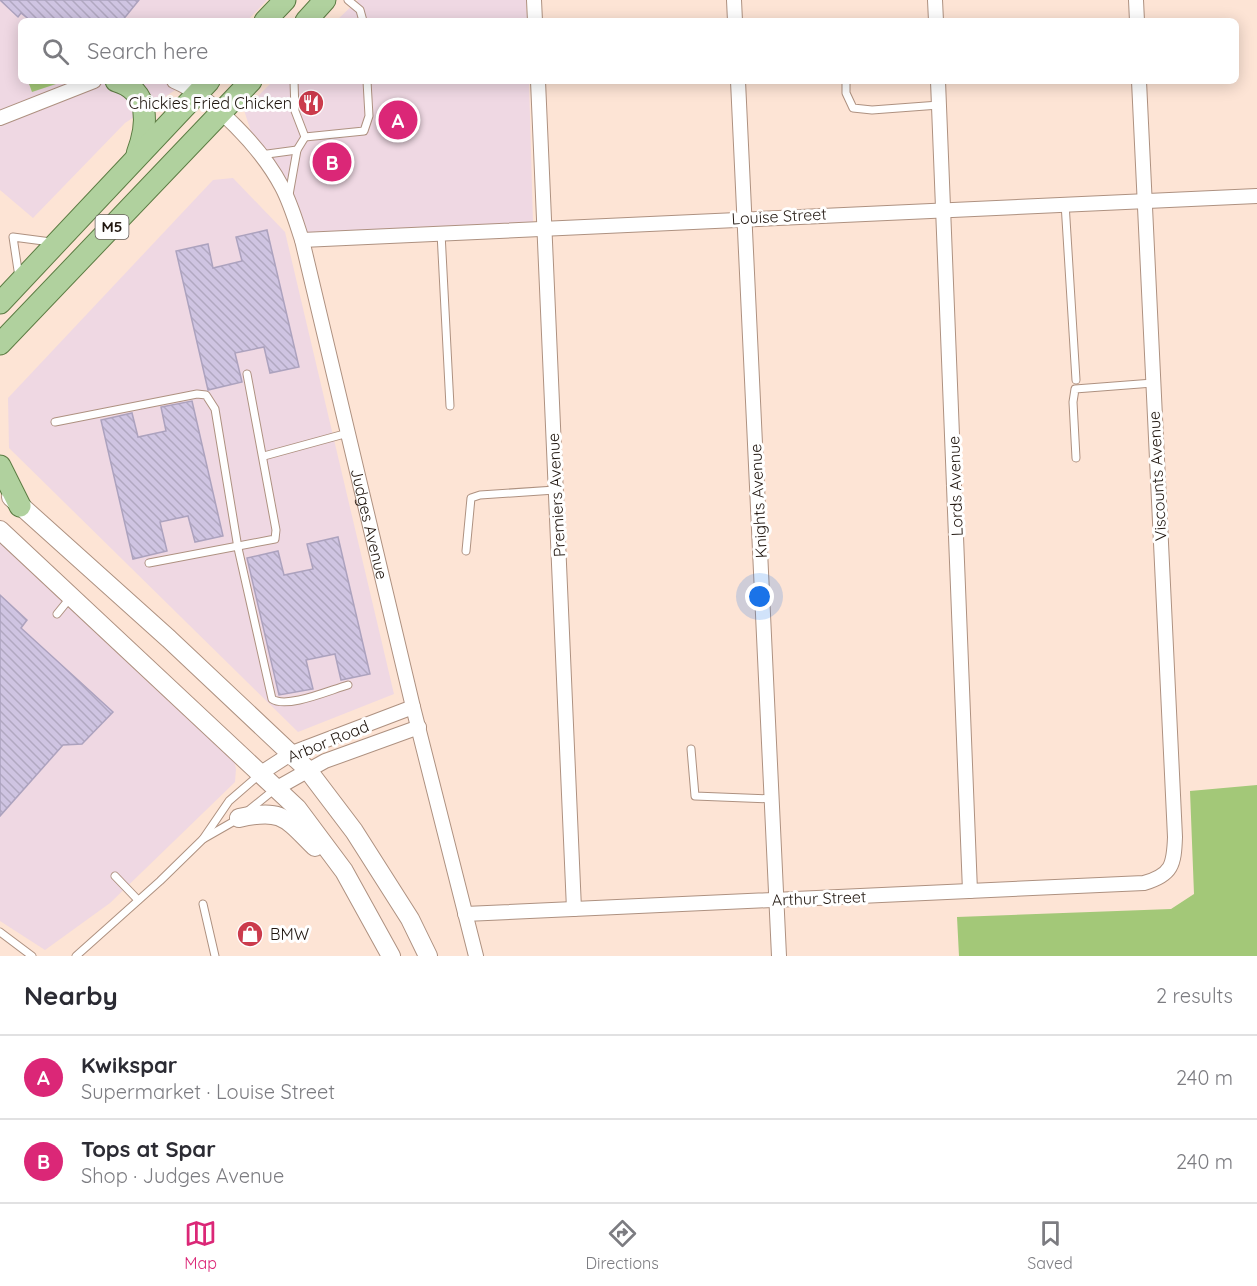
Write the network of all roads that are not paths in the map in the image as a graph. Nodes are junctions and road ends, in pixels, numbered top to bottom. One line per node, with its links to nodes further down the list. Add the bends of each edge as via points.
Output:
1 (285, 0): 8 (main road)
2 (325, 0): 9 (main road)
3 (348, 0): 10 (lane, via 360,10)
4 (534, 0): 11 (street)
5 (734, 0): 12 (street)
6 (935, 0): 13 (street)
7 (1136, 0): 14 (street)
8 (269, 18)
9 (309, 18)
10 (362, 18)
11 (535, 18)
12 (735, 18)
13 (936, 18)
14 (1137, 18)
15 (86, 84): 29 (street)
16 (127, 84): 33 (main road, via 141,98 146,118)
17 (189, 84): 26 (street, Judges Avenue)
18 (248, 84): 28 (main road, M5)
19 (294, 84): 30 (lane, via 295,111)
20 (367, 84): 30 (lane, via 369,116 364,131)
21 (537, 84): 40 (street, Premiers Avenue)
22 (738, 84): 39 (street, Knights Avenue)
23 (846, 84): 27 (lane, via 853,108)
24 (938, 84): 27 (street, Lords Avenue)
25 (1139, 84): 36 (street, Viscounts Avenue)
26 (204, 87): 28 (street, Judges Avenue); 33 (main road, M5)
27 (939, 105): 38 (street, Lords Avenue)
28 (222, 114): 32 (street, Judges Avenue); 46 (main road, M5)
29 (0, 118)
30 (305, 138): 31 (lane)
31 (297, 150): 32 (lane); 35 (lane)
32 (260, 155): 35 (street, Judges Avenue)
33 (135, 160): 43 (main road, M5)
34 (1257, 196): 36 (street, Louise Street)
35 (288, 199): 42 (street, Judges Avenue)
36 (1144, 200): 37 (street, Louise Street); 49 (street, Viscounts Avenue)
37 (1065, 203): 38 (street, Louise Street); 48 (lane)
38 (944, 208): 39 (street, Louise Street); 79 (street, Lords Avenue)
39 (744, 217): 40 (street, Louise Street); 73 (street, Knights Avenue)
40 (543, 228): 41 (street, Louise Street); 57 (street, Premiers Avenue)
41 (441, 233): 42 (street, Louise Street); 50 (lane)
42 (302, 240): 52 (street, Judges Avenue)
43 (56, 243): 44 (main road, M5); 44 (lane, via 13,237)
44 (20, 282): 45 (main road, M5)
45 (0, 303)
46 (1, 345)
47 (247, 374): 53 (lane)
48 (1076, 380)
49 (1153, 383): 54 (lane, via 1075,389); 76 (street, Viscounts Avenue, via 1174,837)
50 (450, 406)
51 (56, 422): 60 (lane, via 206,394 215,409)
52 (348, 433): 53 (lane); 66 (street, Judges Avenue)
53 (264, 456): 60 (lane, via 274,539)
54 (1076, 458)
55 (0, 466): 58 (main road)
56 (0, 487): 58 (main road)
57 (555, 490): 61 (lane, via 471,498); 83 (street, Premiers Avenue)
58 (20, 506): 69 (main road)
59 (0, 530): 63 (main road)
60 (238, 548): 62 (lane); 65 (lane, via 272,699 290,702)
61 (466, 550)
62 (149, 563)
63 (71, 597): 64 (lane); 71 (main road)
64 (57, 614)
65 (348, 685)
66 (413, 707): 67 (street, Judges Avenue); 69 (street, Arbor Road)
67 (419, 727): 70 (street, Arbor Road); 84 (street, Judges Avenue)
68 (690, 749): 73 (lane, via 695,796)
69 (292, 753): 70 (main road); 71 (street, Arbor Road)
70 (307, 769): 72 (street, Arbor Road); 90 (main road, via 354,831 410,919)
71 (261, 773): 72 (main road); 75 (lane, Arbor Road, via 229,801)
72 (277, 788): 74 (lane, Arbor Road); 77 (main road)
73 (772, 800): 80 (street, Knights Avenue)
74 (239, 818): 75 (lane, Arbor Road); 77 (main road, via 262,813 278,815)
75 (203, 839): 81 (lane, Arbor Road)
76 (1170, 870): 79 (street, Arthur Street, via 1144,884)
77 (344, 871): 89 (main road)
78 (115, 876): 81 (lane)
79 (970, 891): 80 (street, Arthur Street)
80 (776, 899): 83 (street, Arthur Street); 92 (street, Knights Avenue)
81 (138, 900): 87 (lane, Arbor Road)
82 (203, 904): 88 (lane)
83 (574, 909): 84 (street, Arthur Street)
84 (465, 914): 91 (street, Judges Avenue)
85 (0, 932): 86 (lane)
86 (32, 956)
87 (76, 956)
88 (215, 956)
89 (391, 956)
90 (428, 956)
91 (476, 956)
92 (779, 956)

